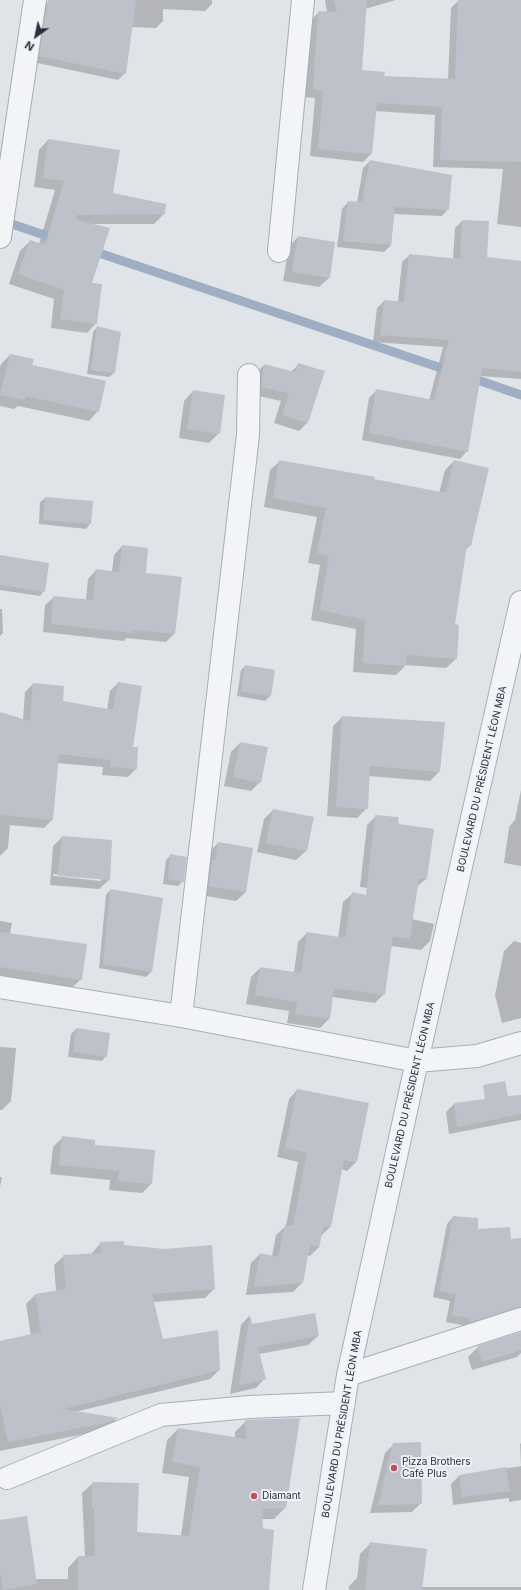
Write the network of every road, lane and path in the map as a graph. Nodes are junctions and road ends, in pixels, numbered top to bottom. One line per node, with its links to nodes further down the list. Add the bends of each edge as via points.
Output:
1 (35, 0): 3 (street)
2 (303, 0): 4 (street)
3 (0, 237)
4 (279, 251)
5 (249, 375): 8 (street, via 248,435)
6 (521, 602): 10 (street, BOULEVARD DU PRÉSIDENT LÉON MBA)
7 (0, 987): 8 (street)
8 (181, 1016): 10 (street)
9 (521, 1043): 10 (street, via 477,1056)
10 (417, 1061): 12 (street, BOULEVARD DU PRÉSIDENT LÉON MBA)
11 (521, 1319): 12 (street)
12 (348, 1375): 13 (street, BOULEVARD DU PRÉSIDENT LÉON MBA)
13 (344, 1403): 14 (street, via 249,1407 161,1415); 15 (street, BOULEVARD DU PRÉSIDENT LÉON MBA)
14 (7, 1478)
15 (314, 1590)

